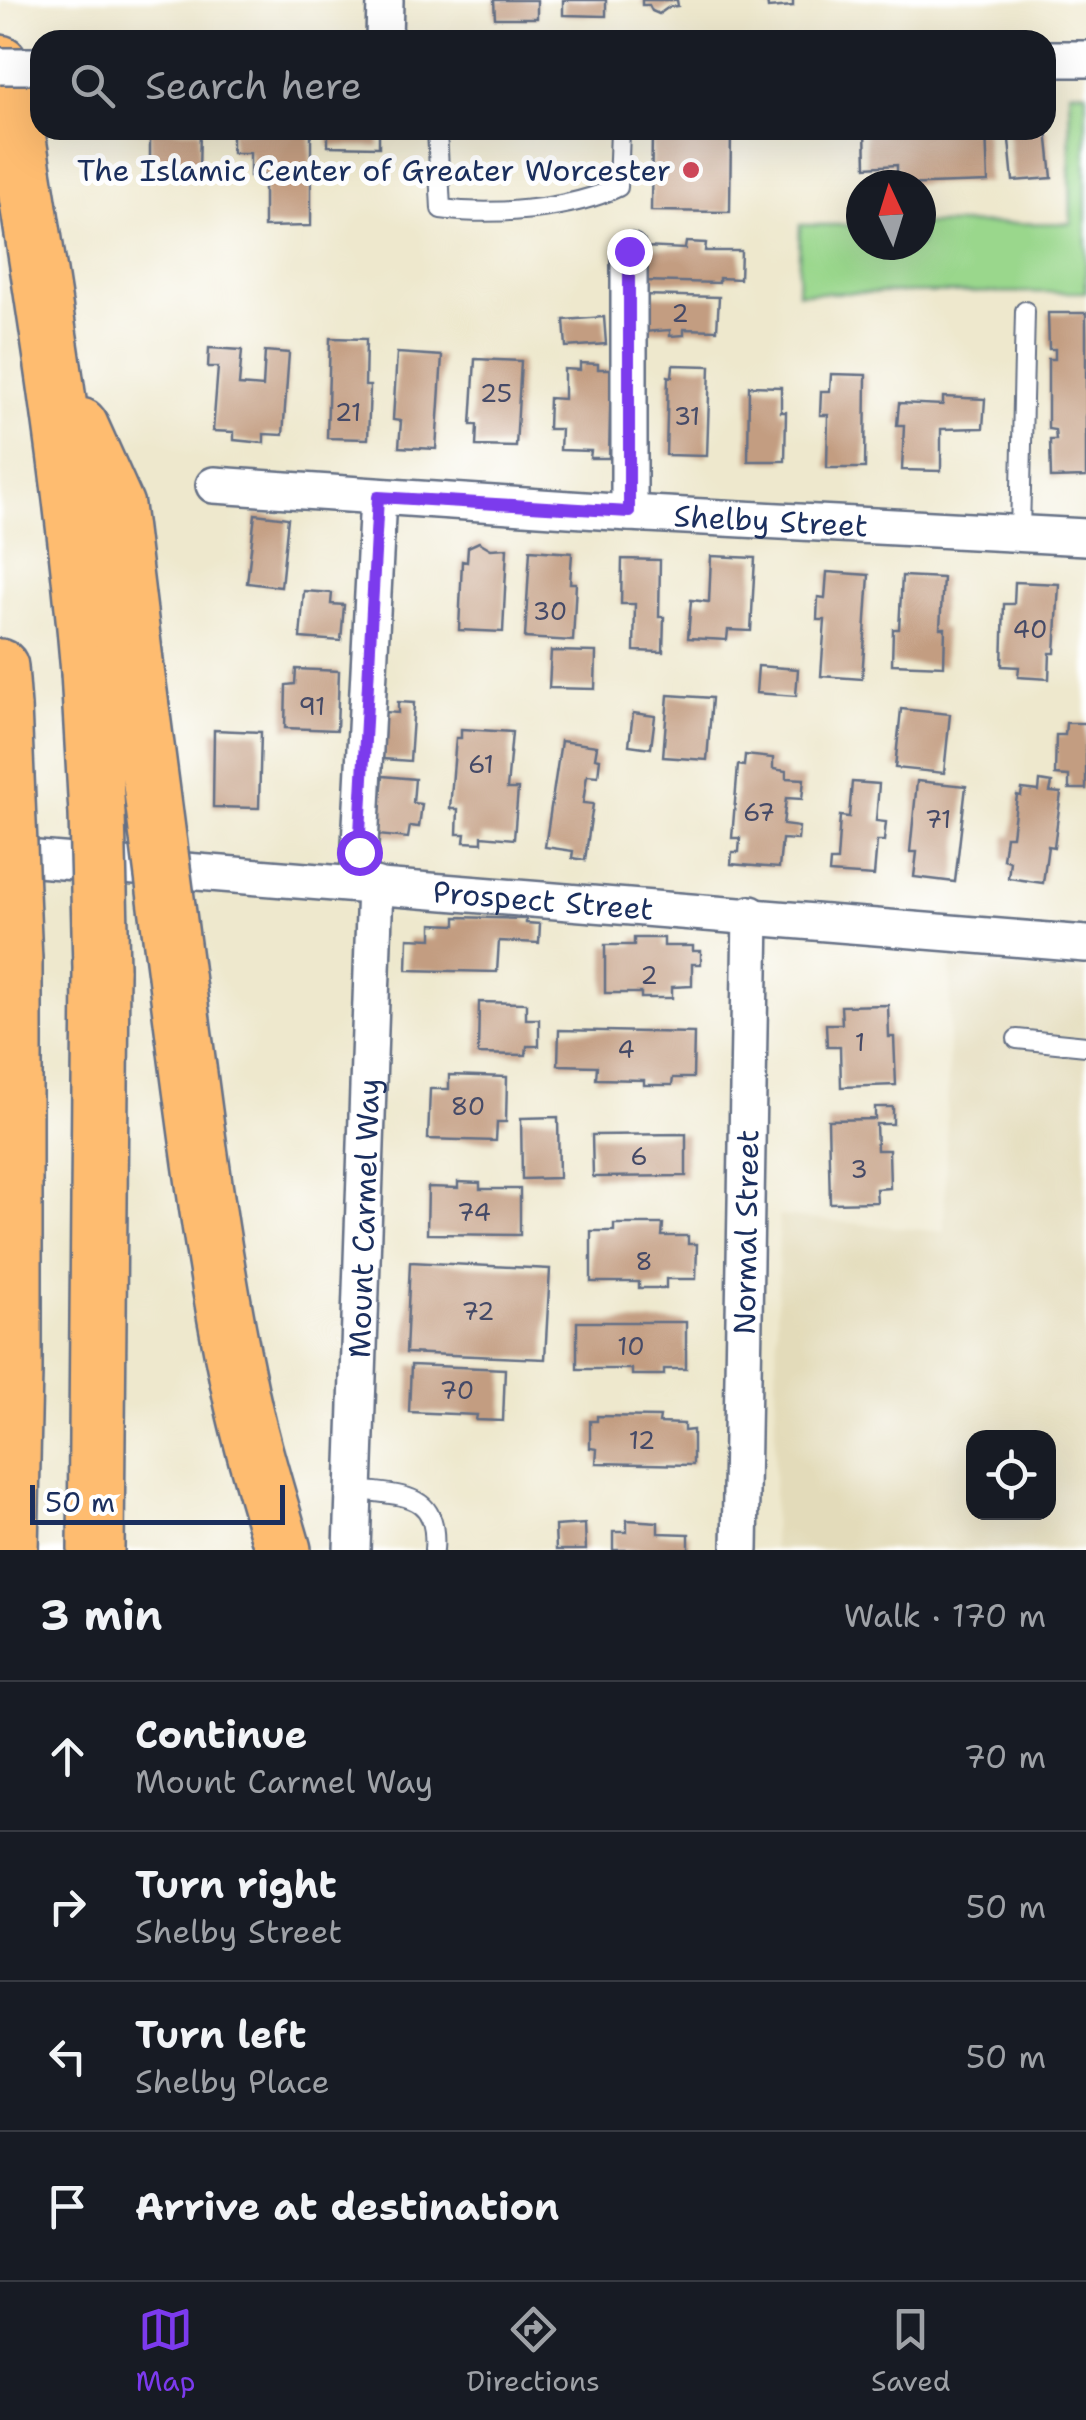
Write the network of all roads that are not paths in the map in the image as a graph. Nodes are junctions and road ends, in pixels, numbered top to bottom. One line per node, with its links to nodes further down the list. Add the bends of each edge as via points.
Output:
1 (385, 0): 2 (street)
2 (384, 30)
3 (1086, 59): 4 (street)
4 (1056, 60)
5 (0, 64): 6 (street, bridge); 16 (highway, via 56,375 116,506)
6 (30, 66)
7 (438, 140): 8 (lane, via 441,208 477,214 592,199 618,186)
8 (620, 140)
9 (629, 251): 13 (street)
10 (1025, 311): 14 (lane)
11 (214, 485): 12 (street, Shelby Street)
12 (378, 497): 13 (street, Shelby Street); 19 (street, Mount Carmel Way)
13 (629, 512): 14 (street, Shelby Street)
14 (1020, 533): 15 (street, Shelby Street)
15 (1086, 537)
16 (112, 670): 26 (highway, bridge, via 97,814); 27 (highway, bridge, via 176,975 229,1334)
17 (1, 687): 25 (highway, bridge, via 14,961)
18 (0, 856): 19 (street, Prospect Street)
19 (367, 884): 20 (street, Prospect Street); 24 (street, Mount Carmel Way)
20 (751, 914): 21 (street, Prospect Street); 30 (street, Normal Street)
21 (1086, 944)
22 (1017, 1039): 23 (lane)
23 (1086, 1046)
24 (354, 1489): 28 (street, Mount Carmel Way); 29 (lane, via 429,1508)
25 (10, 1550)
26 (96, 1550)
27 (283, 1550)
28 (352, 1550)
29 (434, 1550)
30 (740, 1550)

